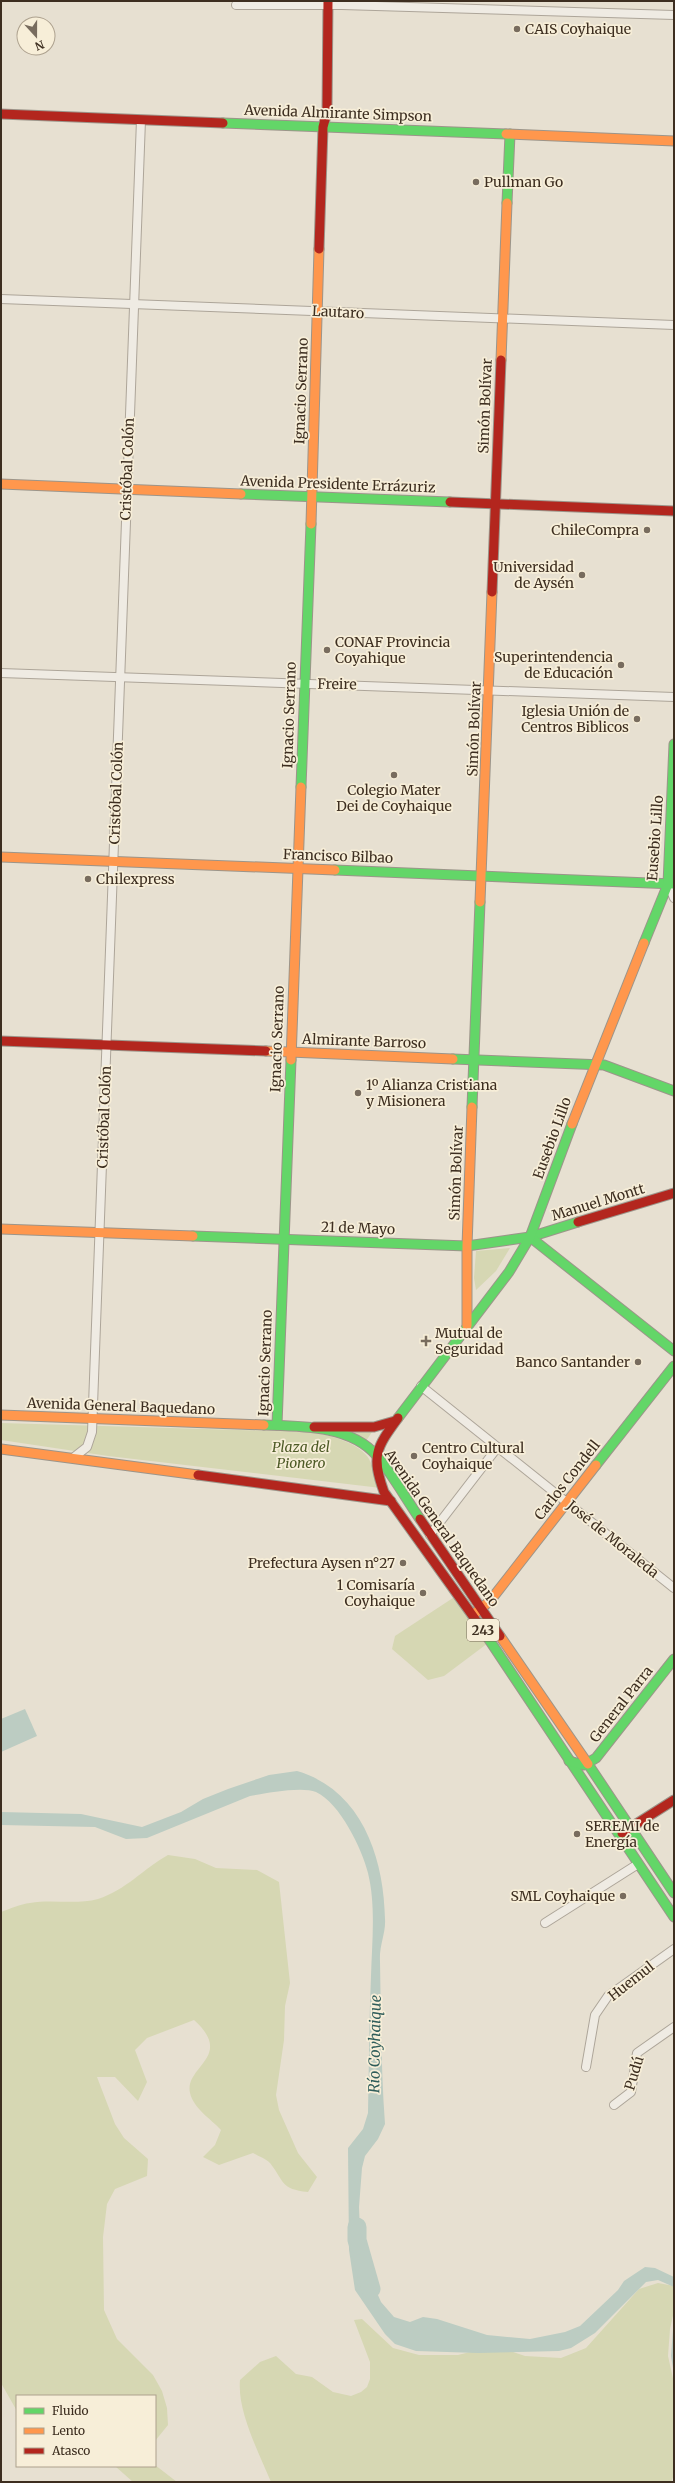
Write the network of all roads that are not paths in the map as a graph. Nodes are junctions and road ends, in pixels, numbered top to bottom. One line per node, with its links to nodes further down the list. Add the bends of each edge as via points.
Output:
1 (330, 3): 2 (street); 3 (street); 6 (street, Ignacio Serrano, via 327,112)
2 (236, 5)
3 (674, 15)
4 (1, 114): 5 (street, Avenida Almirante Simpson)
5 (141, 120): 6 (street, Avenida Almirante Simpson); 10 (street, Cristóbal Colón)
6 (323, 127): 7 (street, Avenida Almirante Simpson); 11 (street, Ignacio Serrano)
7 (510, 134): 8 (street, Avenida Almirante Simpson); 12 (street, Simón Bolívar)
8 (674, 141)
9 (1, 299): 10 (street, Lautaro)
10 (134, 304): 11 (street, Lautaro); 15 (street, Cristóbal Colón)
11 (317, 311): 12 (street, Lautaro); 16 (street, Ignacio Serrano)
12 (502, 318): 13 (street, Lautaro); 17 (street, Simón Bolívar)
13 (674, 325)
14 (1, 484): 15 (street, Avenida Presidente Errázuriz)
15 (127, 489): 16 (street, Avenida Presidente Errázuriz); 20 (street, Cristóbal Colón)
16 (312, 496): 17 (street, Avenida Presidente Errázuriz); 21 (street, Ignacio Serrano)
17 (496, 504): 18 (street, Avenida Presidente Errázuriz); 22 (street, Simón Bolívar)
18 (674, 511)
19 (1, 673): 20 (street, Freire)
20 (119, 677): 21 (street, Freire); 26 (street, Cristóbal Colón)
21 (304, 684): 22 (street, Freire); 27 (street, Ignacio Serrano)
22 (489, 689): 23 (street, Freire); 28 (street, Simón Bolívar)
23 (674, 697)
24 (674, 744): 29 (street, Eusebio Lillo)
25 (1, 857): 26 (street, Francisco Bilbao)
26 (114, 861): 27 (street, Francisco Bilbao); 32 (street, Cristóbal Colón)
27 (297, 868): 28 (street, Francisco Bilbao); 33 (street, Ignacio Serrano)
28 (482, 876): 29 (street, Francisco Bilbao); 34 (street, Simón Bolívar)
29 (671, 884): 30 (street); 35 (street, Eusebio Lillo)
30 (674, 898)
31 (1, 1041): 32 (street, Almirante Barroso)
32 (106, 1045): 33 (street, Almirante Barroso); 39 (street, Cristóbal Colón)
33 (290, 1052): 34 (street, Almirante Barroso); 41 (street, Ignacio Serrano)
34 (475, 1059): 35 (street, Almirante Barroso); 42 (street, Simón Bolívar)
35 (594, 1064): 36 (street, Almirante Barroso, via 604,1065); 40 (street, Eusebio Lillo)
36 (674, 1091)
37 (674, 1193): 40 (street, Manuel Montt)
38 (1, 1229): 39 (street, 21 de Mayo)
39 (99, 1233): 41 (street, 21 de Mayo); 48 (street, Cristóbal Colón)
40 (530, 1237): 42 (street, 21 de Mayo); 43 (street, Eusebio Lillo, via 509,1272); 44 (street)
41 (284, 1240): 42 (street, 21 de Mayo); 50 (street, Ignacio Serrano)
42 (468, 1246): 43 (street, Simón Bolívar)
43 (467, 1326): 46 (street, Eusebio Lillo)
44 (674, 1351)
45 (674, 1366): 57 (street, Carlos Condell)
46 (421, 1386): 49 (street, Eusebio Lillo); 52 (street, José de Moraleda)
47 (1, 1415): 48 (street, Avenida General Baquedano / 243)
48 (91, 1418): 50 (street, Avenida General Baquedano / 243); 55 (street, Cristóbal Colón, via 90,1442)
49 (395, 1421): 51 (street, via 374,1427); 54 (street, Eusebio Lillo)
50 (277, 1425): 51 (street, Avenida General Baquedano / 243)
51 (314, 1427): 54 (street, Avenida General Baquedano / 243, via 346,1436)
52 (497, 1448): 57 (street, José de Moraleda); 58 (street)
53 (1, 1449): 55 (street, Avenida General Baquedano)
54 (376, 1455): 56 (street, via 379,1480); 58 (street, Avenida General Baquedano / 243)
55 (73, 1458): 56 (street, Avenida General Baquedano)
56 (391, 1501): 61 (street, Avenida General Baquedano / 243)
57 (568, 1502): 59 (street, José de Moraleda); 60 (street, Carlos Condell)
58 (430, 1534): 60 (street, Avenida General Baquedano / 243)
59 (674, 1588)
60 (481, 1610): 61 (street, Carlos Condell); 64 (street, Avenida General Baquedano / 243)
61 (473, 1616): 63 (street, Avenida General Baquedano / 243)
62 (674, 1660): 64 (street, General Parra, via 602,1751)
63 (569, 1762): 64 (street, via 579,1766); 67 (street, Avenida General Baquedano / 243)
64 (588, 1764): 66 (street, Avenida General Baquedano / 243)
65 (674, 1800): 66 (street)
66 (631, 1829): 67 (street); 69 (street, Avenida General Baquedano / 243)
67 (619, 1835): 68 (street, Avenida General Baquedano / 243)
68 (638, 1864): 70 (street, Avenida General Baquedano / 243); 71 (street)
69 (674, 1893)
70 (674, 1917)
71 (545, 1923)
72 (674, 1949): 74 (street, Huemul, via 608,1996 596,2015)
73 (674, 2027): 75 (street, Pudú, via 637,2053 631,2092)
74 (586, 2067)
75 (614, 2105)

